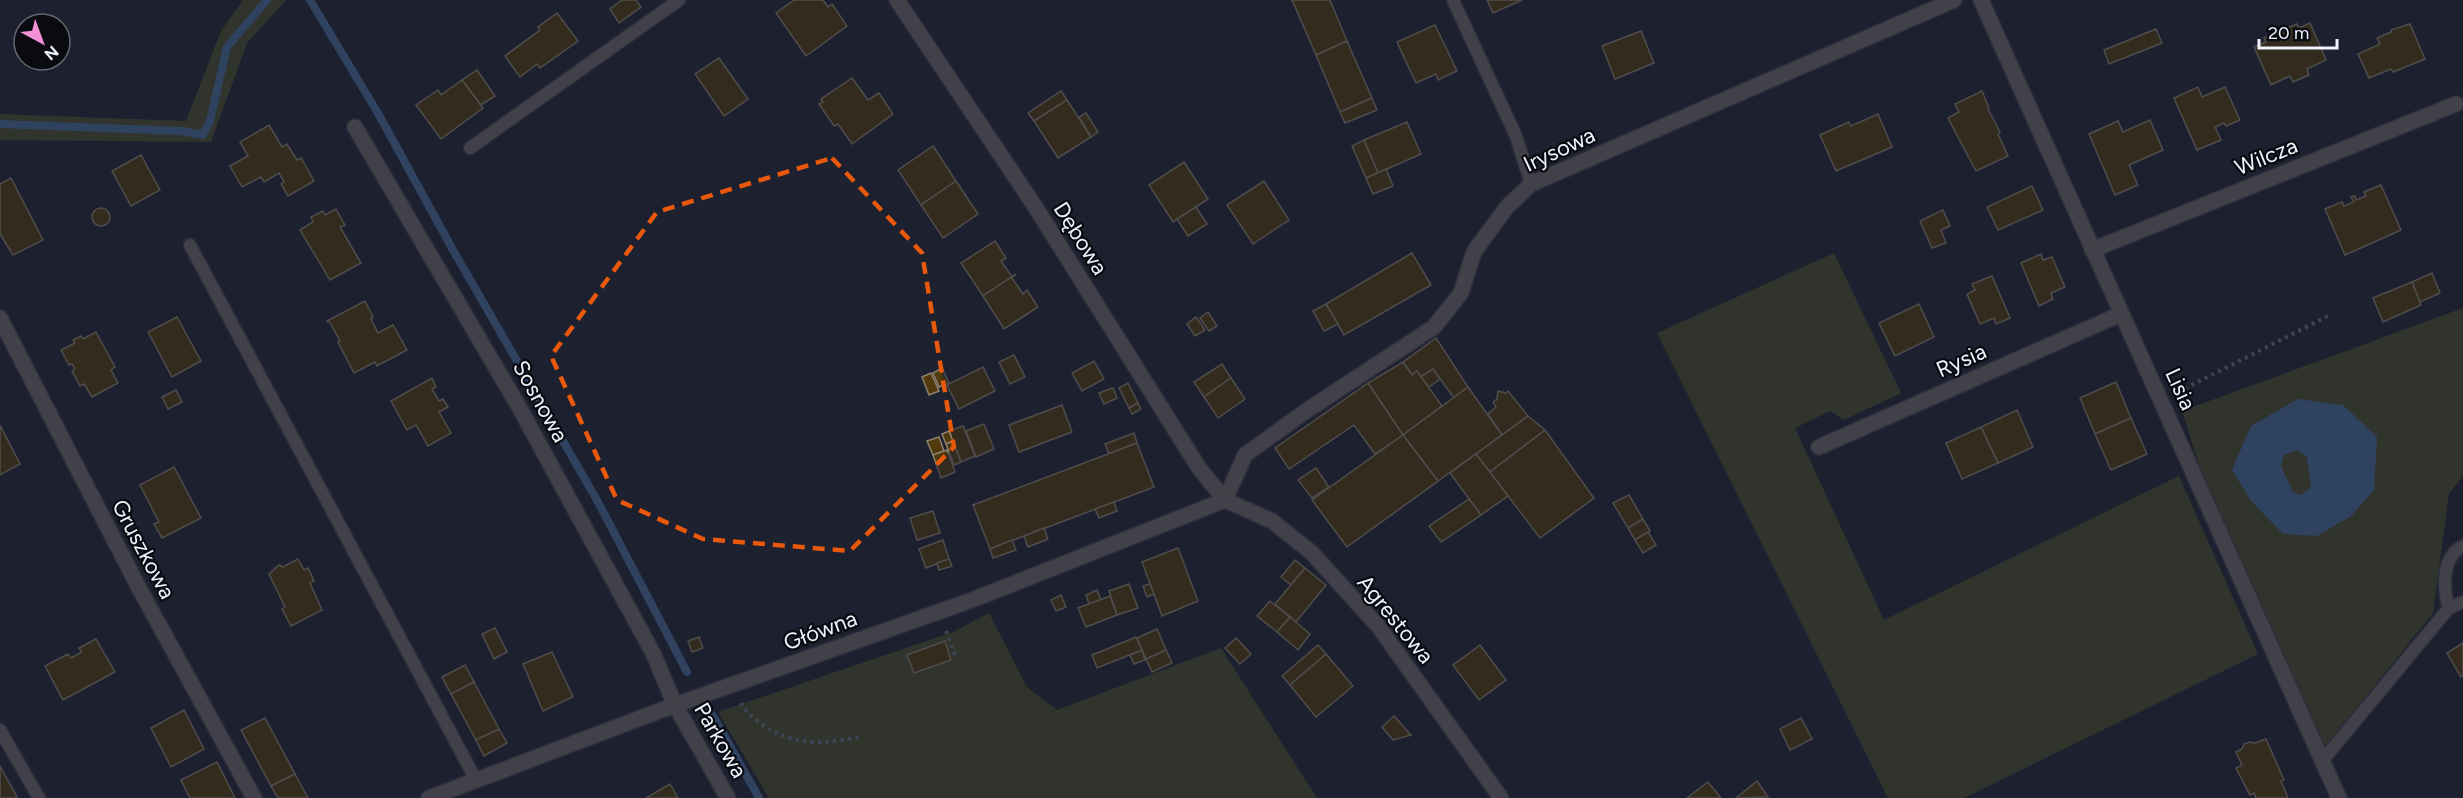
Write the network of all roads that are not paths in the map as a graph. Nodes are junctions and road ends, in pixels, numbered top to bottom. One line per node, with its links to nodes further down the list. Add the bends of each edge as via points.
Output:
1 (679, 0): 8 (lane)
2 (897, 0): 15 (street, Dębowa, via 1036,208 1199,468)
3 (1453, 0): 9 (lane, via 1516,136)
4 (1954, 0): 9 (street, Irysowa)
5 (1981, 0): 11 (street, Lisia)
6 (2456, 104): 11 (street, Wilcza)
7 (355, 127): 19 (street, Sosnowa, via 519,407 653,653)
8 (470, 148)
9 (1531, 184): 15 (street, Irysowa, via 1506,208 1474,252 1461,293 1434,327 1245,455)
10 (190, 245): 22 (lane)
11 (2092, 250): 12 (street, Lisia)
12 (2121, 314): 14 (street, Rysia); 21 (street, Lisia)
13 (0, 318): 24 (street, Gruszkowa, via 139,588)
14 (1819, 447)
15 (1225, 500): 19 (street, Główna, via 972,600); 27 (street, Agrestowa, via 1272,521 1312,553 1378,626)
16 (2463, 546): 18 (lane, via 2445,569 2444,593)
17 (2463, 602): 18 (lane)
18 (2449, 608): 21 (lane)
19 (675, 705): 22 (street, Główna); 26 (street, Parkowa)
20 (0, 730): 23 (lane)
21 (2322, 761): 28 (street, Lisia)
22 (476, 780): 25 (street, Główna)
23 (39, 798)
24 (254, 798)
25 (429, 798)
26 (728, 798)
27 (1502, 798)
28 (2339, 798)

